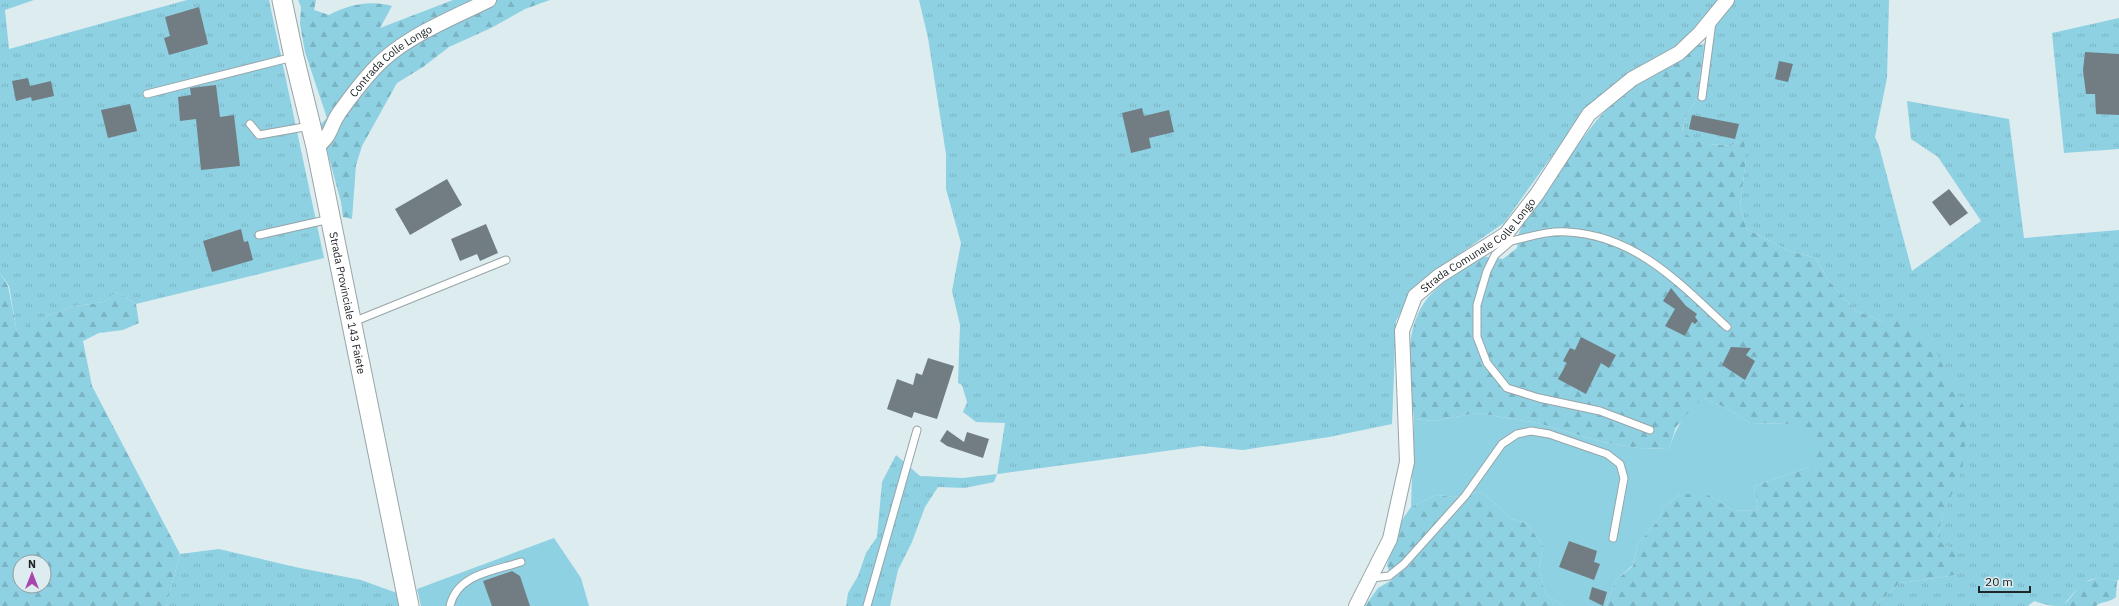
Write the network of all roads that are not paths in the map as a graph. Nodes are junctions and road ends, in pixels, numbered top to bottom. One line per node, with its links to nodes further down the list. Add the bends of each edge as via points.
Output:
1 (282, 0): 5 (main road, Strada Provinciale 143 Faiete)
2 (489, 0): 10 (street, Contrada Colle Longo, via 392,52 373,70 338,115 327,140)
3 (1727, 0): 4 (street, Strada Comunale Colle Longo)
4 (1713, 18): 7 (lane); 13 (street, Strada Comunale Colle Longo, via 1679,53 1632,79 1589,114)
5 (294, 57): 6 (lane); 9 (main road, Strada Provinciale 143 Faiete)
6 (147, 94)
7 (1702, 97)
8 (250, 124): 9 (lane, via 260,135)
9 (310, 126): 10 (main road, Strada Provinciale 143 Faiete)
10 (316, 147): 11 (main road, Strada Provinciale 143 Faiete)
11 (330, 219): 12 (lane); 15 (main road, Strada Provinciale 143 Faiete)
12 (260, 235)
13 (1509, 237): 16 (lane, via 1568,232 1614,240 1669,274); 18 (lane, via 1487,271 1477,305 1477,337 1487,363 1507,388 1539,398 1600,411); 21 (street, Strada Comunale Colle Longo, via 1439,276 1415,296 1402,331 1406,462 1390,540)
14 (506, 260): 15 (lane)
15 (351, 323): 22 (main road, Strada Provinciale 143 Faiete)
16 (1726, 328)
17 (917, 430): 24 (lane)
18 (1650, 430)
19 (1613, 538): 21 (lane, via 1624,478 1620,464 1607,454 1549,434 1531,431 1517,434 1502,444 1465,496 1404,564 1389,576)
20 (521, 562): 23 (lane, via 467,579 452,595)
21 (1372, 578): 25 (street, Strada Comunale Colle Longo)
22 (409, 606)
23 (450, 606)
24 (867, 606)
25 (1356, 606)

